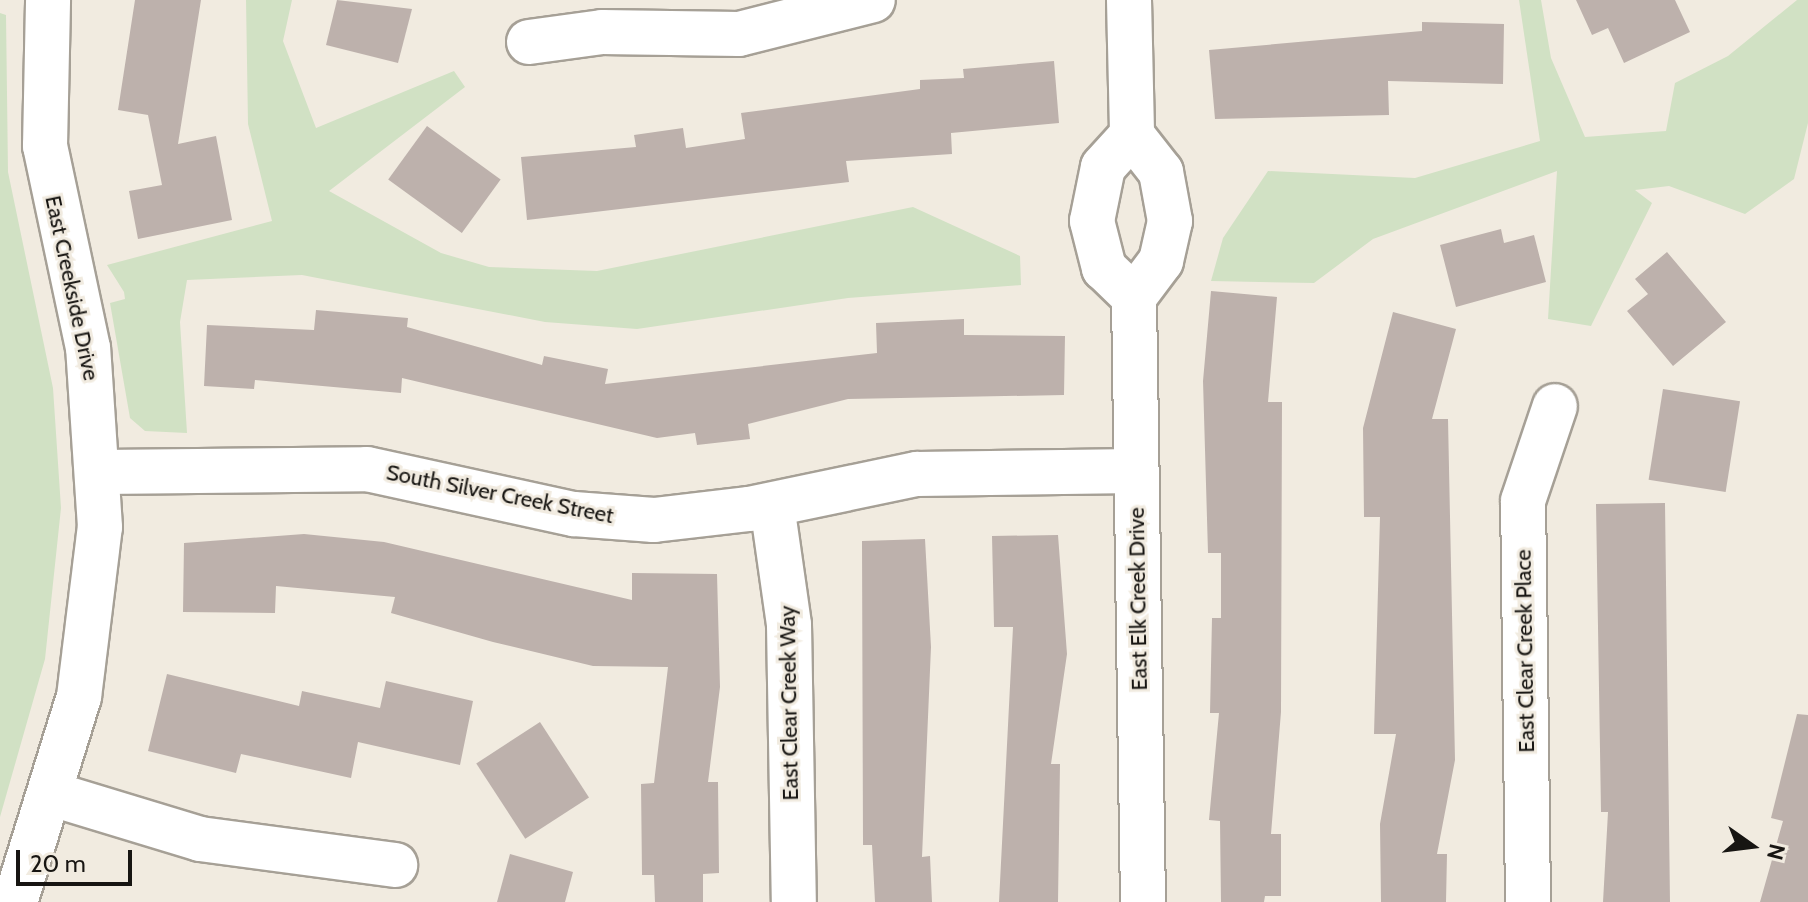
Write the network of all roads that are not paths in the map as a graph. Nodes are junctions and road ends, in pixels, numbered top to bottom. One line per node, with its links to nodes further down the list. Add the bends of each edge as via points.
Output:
1 (48, 0): 9 (street, East Creekside Drive, via 45,146 88,348)
2 (873, 0): 4 (street, via 739,34 602,32)
3 (1129, 0): 5 (street)
4 (529, 42)
5 (1132, 135): 6 (street, via 1161,172 1170,221 1161,261); 6 (street, via 1103,167 1092,221 1104,268)
6 (1134, 297): 8 (street, East Elk Creek Drive)
7 (1555, 406): 16 (street, East Clear Creek Place, via 1523,501)
8 (1136, 471): 10 (street, South Silver Creek Street, via 917,474); 15 (street, East Elk Creek Drive)
9 (100, 472): 10 (street, South Silver Creek Street, via 367,469 618,519); 11 (street, East Creekside Drive, via 94,615)
10 (772, 505): 14 (street, East Clear Creek Way, via 789,617)
11 (52, 794): 12 (street, via 200,839); 13 (street, East Creekside Drive)
12 (395, 865)
13 (15, 902)
14 (794, 902)
15 (1143, 902)
16 (1528, 902)

